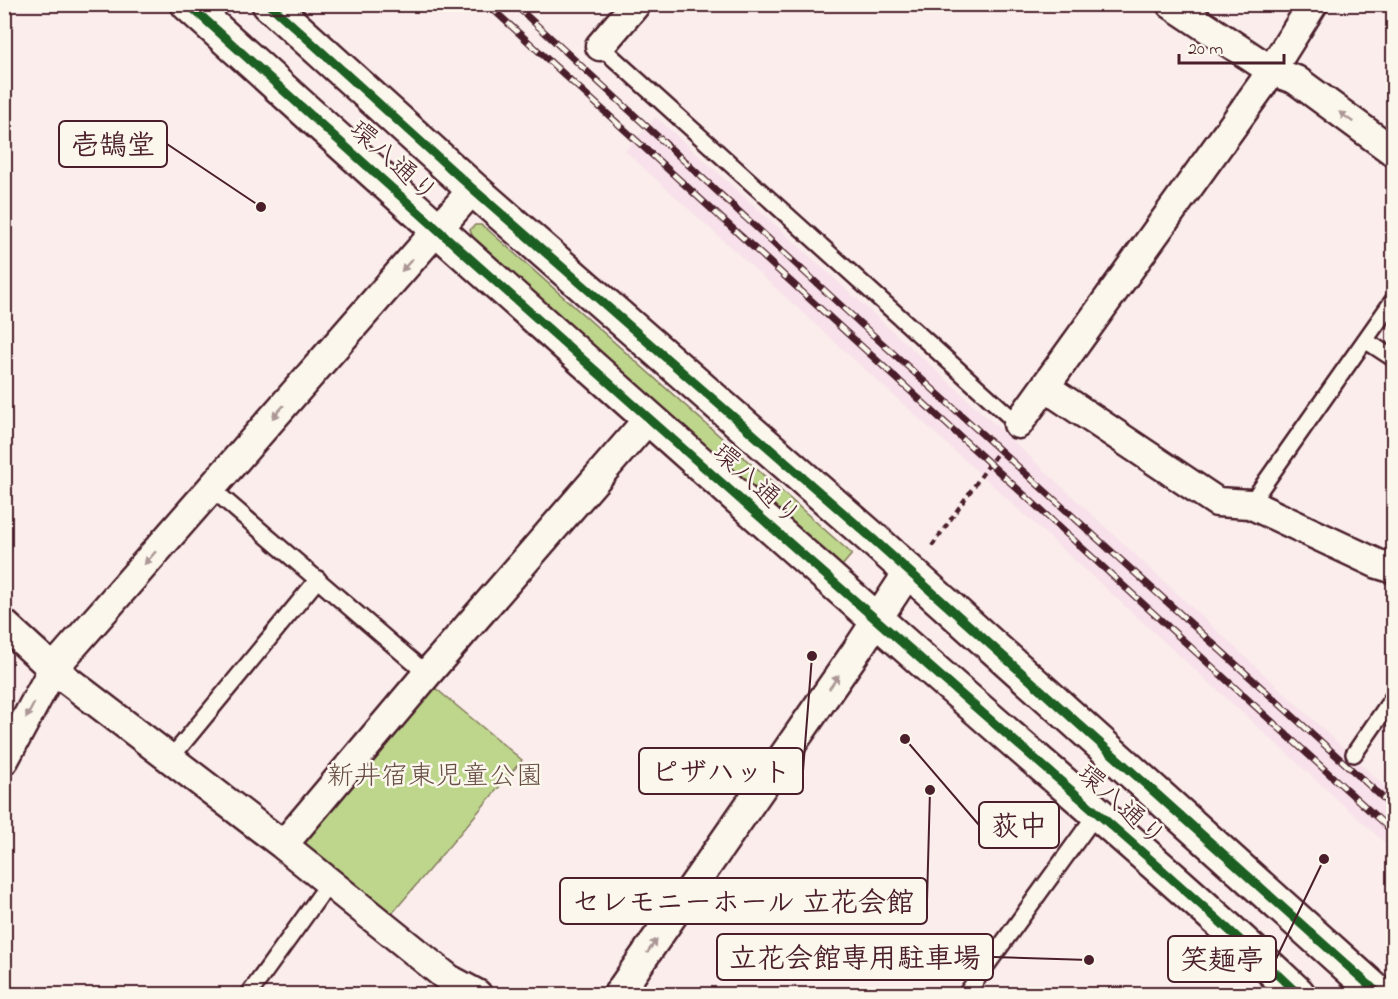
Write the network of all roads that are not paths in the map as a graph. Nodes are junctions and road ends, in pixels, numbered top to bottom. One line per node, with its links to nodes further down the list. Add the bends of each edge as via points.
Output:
1 (188, 4): 10 (main road, 環八通り)
2 (270, 4): 9 (main road, 環八通り)
3 (1171, 4): 7 (street)
4 (1313, 4): 7 (street)
5 (629, 7): 6 (street)
6 (600, 46): 16 (lane)
7 (1272, 71): 8 (street, one-way to 7, via 1296,80); 14 (street)
8 (1394, 152)
9 (473, 189): 10 (street); 20 (main road, 環八通り)
10 (437, 230): 15 (main road, 環八通り); 17 (street, one-way to 17)
11 (1394, 299): 12 (lane)
12 (1365, 340): 13 (lane); 18 (lane)
13 (1394, 359)
14 (1045, 387): 16 (street); 18 (street, via 1217,502)
15 (649, 418): 22 (main road, 環八通り); 25 (street)
16 (1018, 424)
17 (211, 488): 21 (lane); 24 (street, one-way to 24)
18 (1250, 504): 19 (street)
19 (1394, 569)
20 (909, 571): 22 (street); 38 (main road, 環八通り)
21 (318, 579): 25 (lane); 28 (lane)
22 (876, 620): 30 (main road, 環八通り); 36 (street, one-way to 22)
23 (4, 624): 24 (street)
24 (53, 669): 28 (street); 29 (street, one-way to 29)
25 (427, 674): 31 (street)
26 (1394, 696): 27 (lane)
27 (1354, 754)
28 (170, 759): 31 (street)
29 (4, 760)
30 (1097, 813): 33 (main road, 環八通り); 37 (lane)
31 (283, 844): 32 (street)
32 (329, 883): 34 (lane); 35 (street, via 448,979)
33 (1285, 990)
34 (249, 994)
35 (477, 994)
36 (618, 994)
37 (966, 994)
38 (1378, 994)

